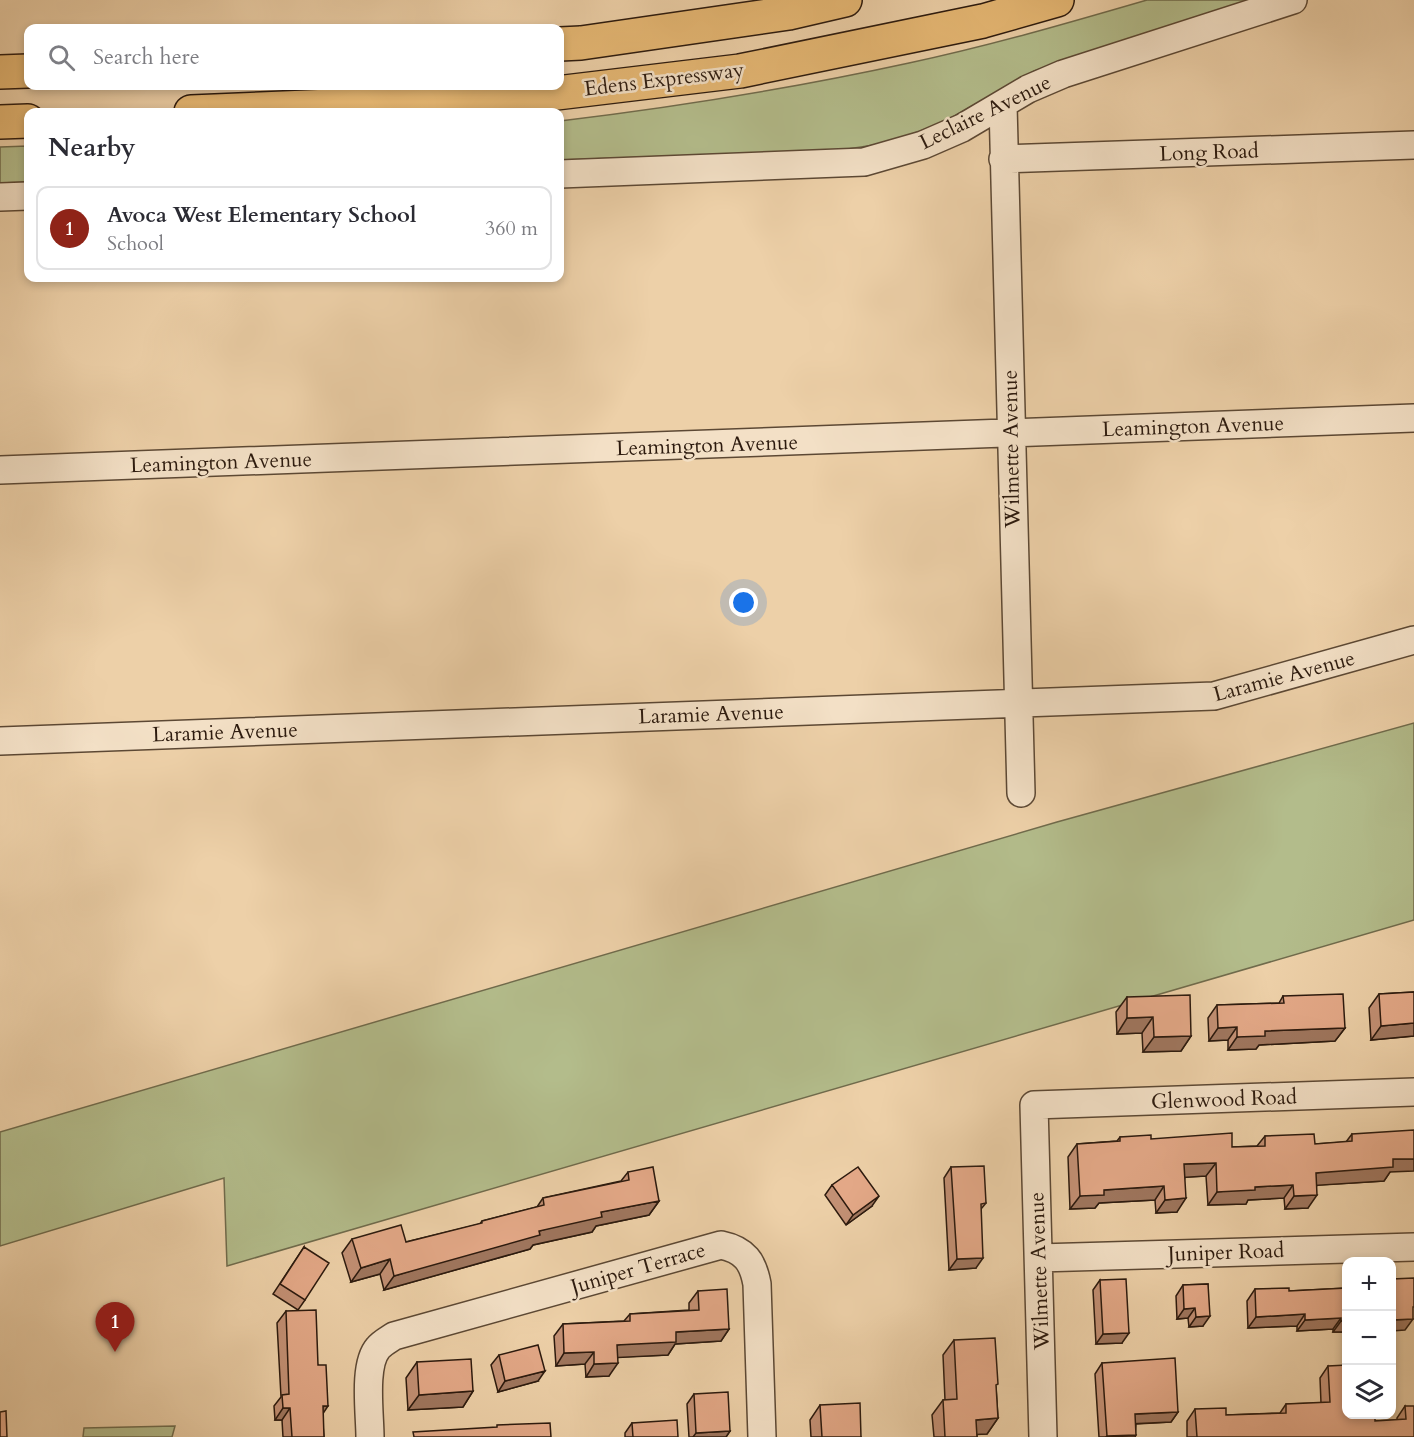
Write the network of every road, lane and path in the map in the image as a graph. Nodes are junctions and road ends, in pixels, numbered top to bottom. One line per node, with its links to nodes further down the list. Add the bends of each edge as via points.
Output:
1 (844, 0): 4 (highway, via 789,13)
2 (1057, 0): 8 (highway, Edens Expressway, via 983,21 740,71 515,98)
3 (1293, 0): 7 (street, Leclaire Avenue, via 1064,74)
4 (564, 44)
5 (24, 71): 6 (highway)
6 (0, 72)
7 (1003, 105): 12 (street, Wilmette Avenue); 13 (street, Leclaire Avenue, via 923,145 864,162)
8 (284, 108)
9 (24, 121): 10 (highway)
10 (0, 122)
11 (1414, 145): 12 (street, Long Road)
12 (1004, 159): 17 (street, Wilmette Avenue)
13 (564, 174)
14 (24, 196): 15 (street)
15 (0, 197)
16 (1414, 418): 17 (street, Leamington Avenue)
17 (1011, 434): 18 (street, Leamington Avenue); 20 (street, Wilmette Avenue)
18 (0, 470)
19 (1414, 640): 20 (street, Laramie Avenue, via 1214,696)
20 (1017, 703): 21 (street, Laramie Avenue); 22 (street, Wilmette Avenue)
21 (0, 741)
22 (1021, 794)
23 (1414, 1092): 24 (street, Glenwood Road)
24 (1034, 1105): 26 (street, Wilmette Avenue)
25 (1414, 1247): 26 (street, Juniper Road)
26 (1038, 1258): 29 (street, Wilmette Avenue)
27 (370, 1437): 28 (street, Juniper Terrace, via 371,1359 377,1348 394,1336 721,1245 733,1247 750,1260 757,1284)
28 (762, 1437)
29 (1043, 1437)

